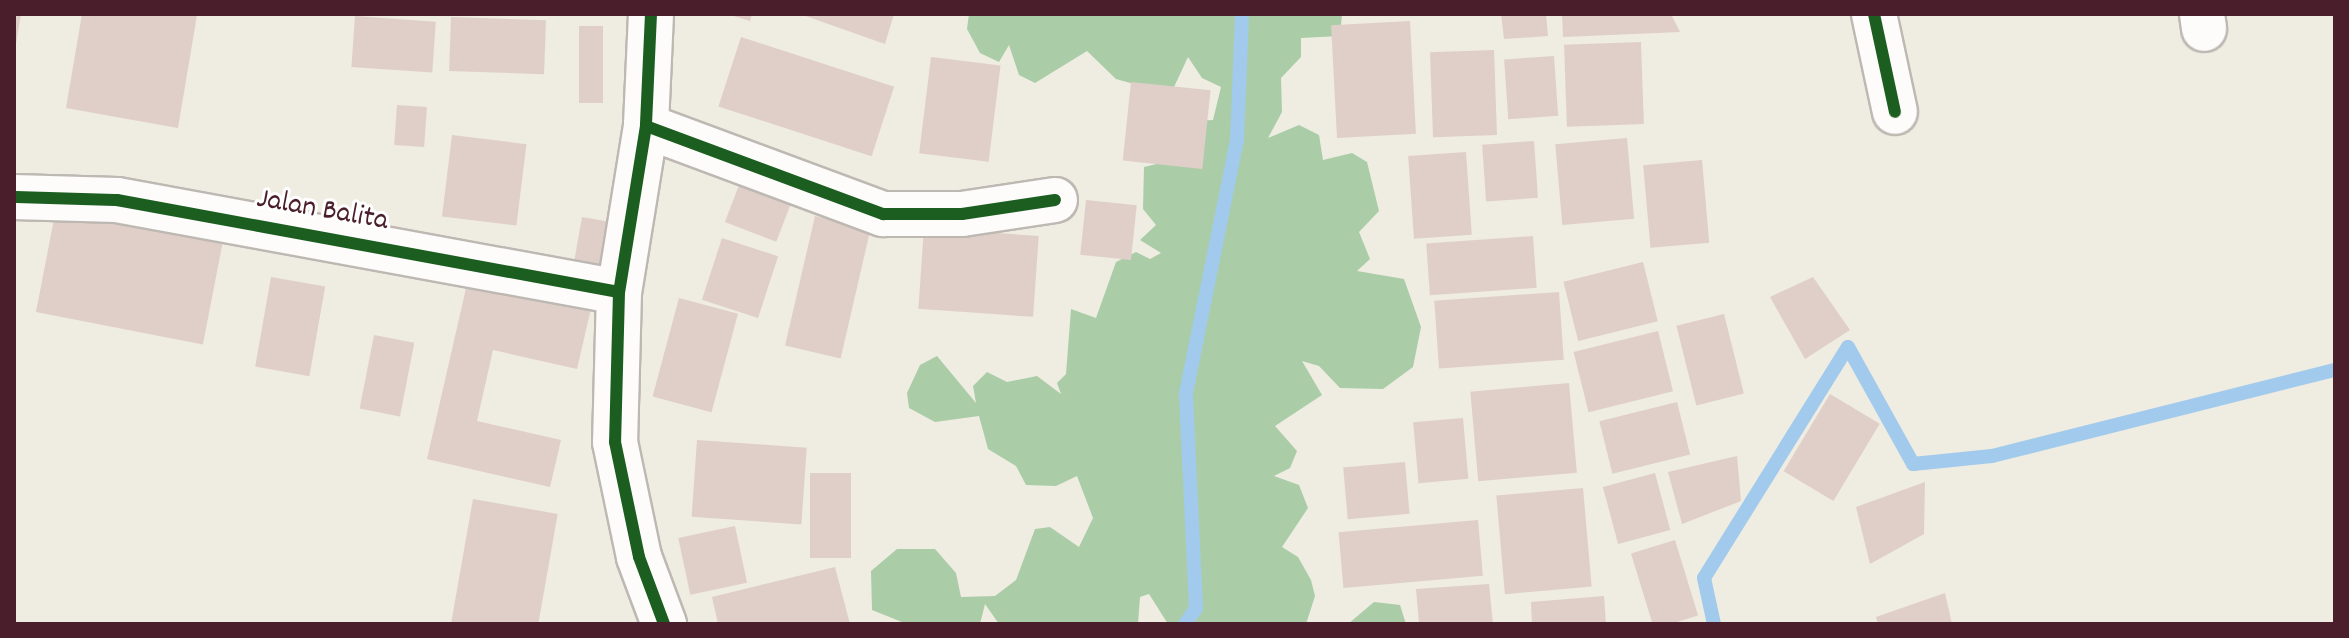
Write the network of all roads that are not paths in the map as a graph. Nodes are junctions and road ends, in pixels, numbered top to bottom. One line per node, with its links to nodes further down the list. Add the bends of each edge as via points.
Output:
1 (651, 14): 4 (street)
2 (1874, 14): 3 (street)
3 (1895, 112)
4 (646, 126): 6 (street, via 883,214 962,214); 7 (street)
5 (14, 197): 7 (street, Jalan Balita, via 117,200)
6 (1055, 200)
7 (619, 292): 8 (street, via 615,442 639,557)
8 (664, 624)

